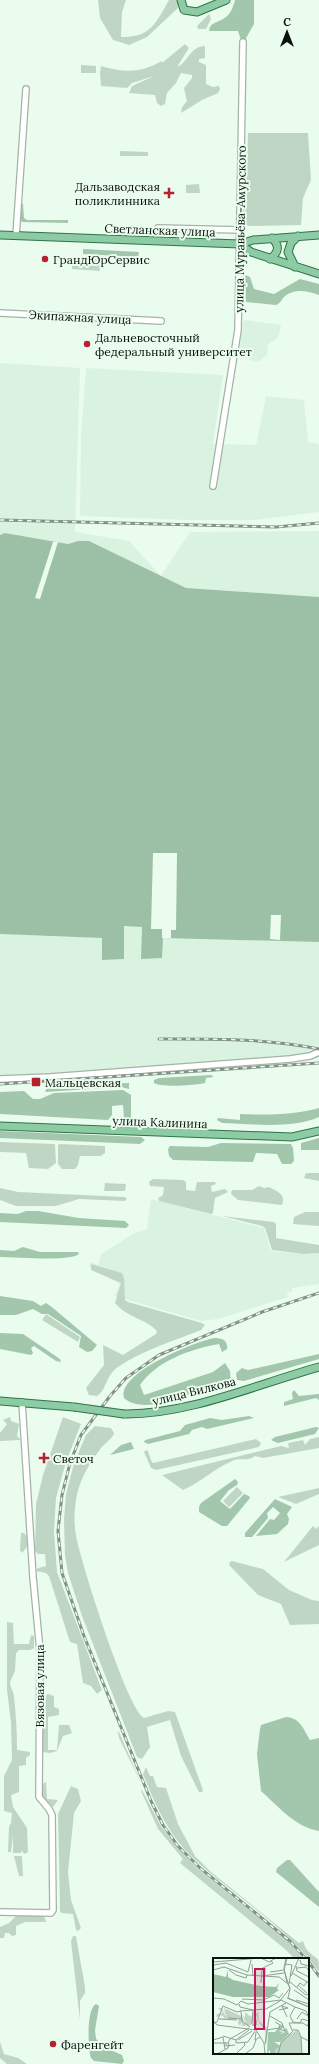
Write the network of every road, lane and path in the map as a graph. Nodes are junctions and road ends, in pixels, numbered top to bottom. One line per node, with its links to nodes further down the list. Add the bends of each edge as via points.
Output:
1 (180, 0): 2 (main road, via 184,10 197,12)
2 (226, 0)
3 (243, 42): 6 (street, улица Муравьёва-Амурского)
4 (26, 89): 9 (street)
5 (158, 228): 6 (street)
6 (240, 230): 12 (street, улица Муравьёва-Амурского)
7 (0, 235): 9 (main road, Светланская улица)
8 (319, 235): 10 (main road, Светланская улица)
9 (16, 236): 12 (main road, Светланская улица)
10 (298, 236): 11 (main road, Светланская улица); 14 (main road, via 290,243 288,252)
11 (272, 238): 12 (main road, Светланская улица); 13 (main road, via 278,249)
12 (240, 244): 13 (main road, via 251,252); 18 (street, улица Муравьёва-Амурского, via 238,330)
13 (270, 259): 14 (main road)
14 (295, 267): 15 (main road)
15 (319, 274)
16 (0, 313): 17 (street, Экипажная улица)
17 (161, 322)
18 (213, 486)
19 (319, 1052): 20 (street, via 290,1059)
20 (0, 1079)
21 (0, 1126): 22 (main road, улица Калинина, via 292,1137)
22 (319, 1131)
23 (319, 1367): 25 (main road, улица Вилкова, bridge, via 172,1410 142,1414)
24 (0, 1401): 25 (main road, улица Вилкова)
25 (22, 1402): 26 (street, Вязовая улица, via 40,1651 39,1797 52,1815 53,1910 51,1913)
26 (0, 1912)

